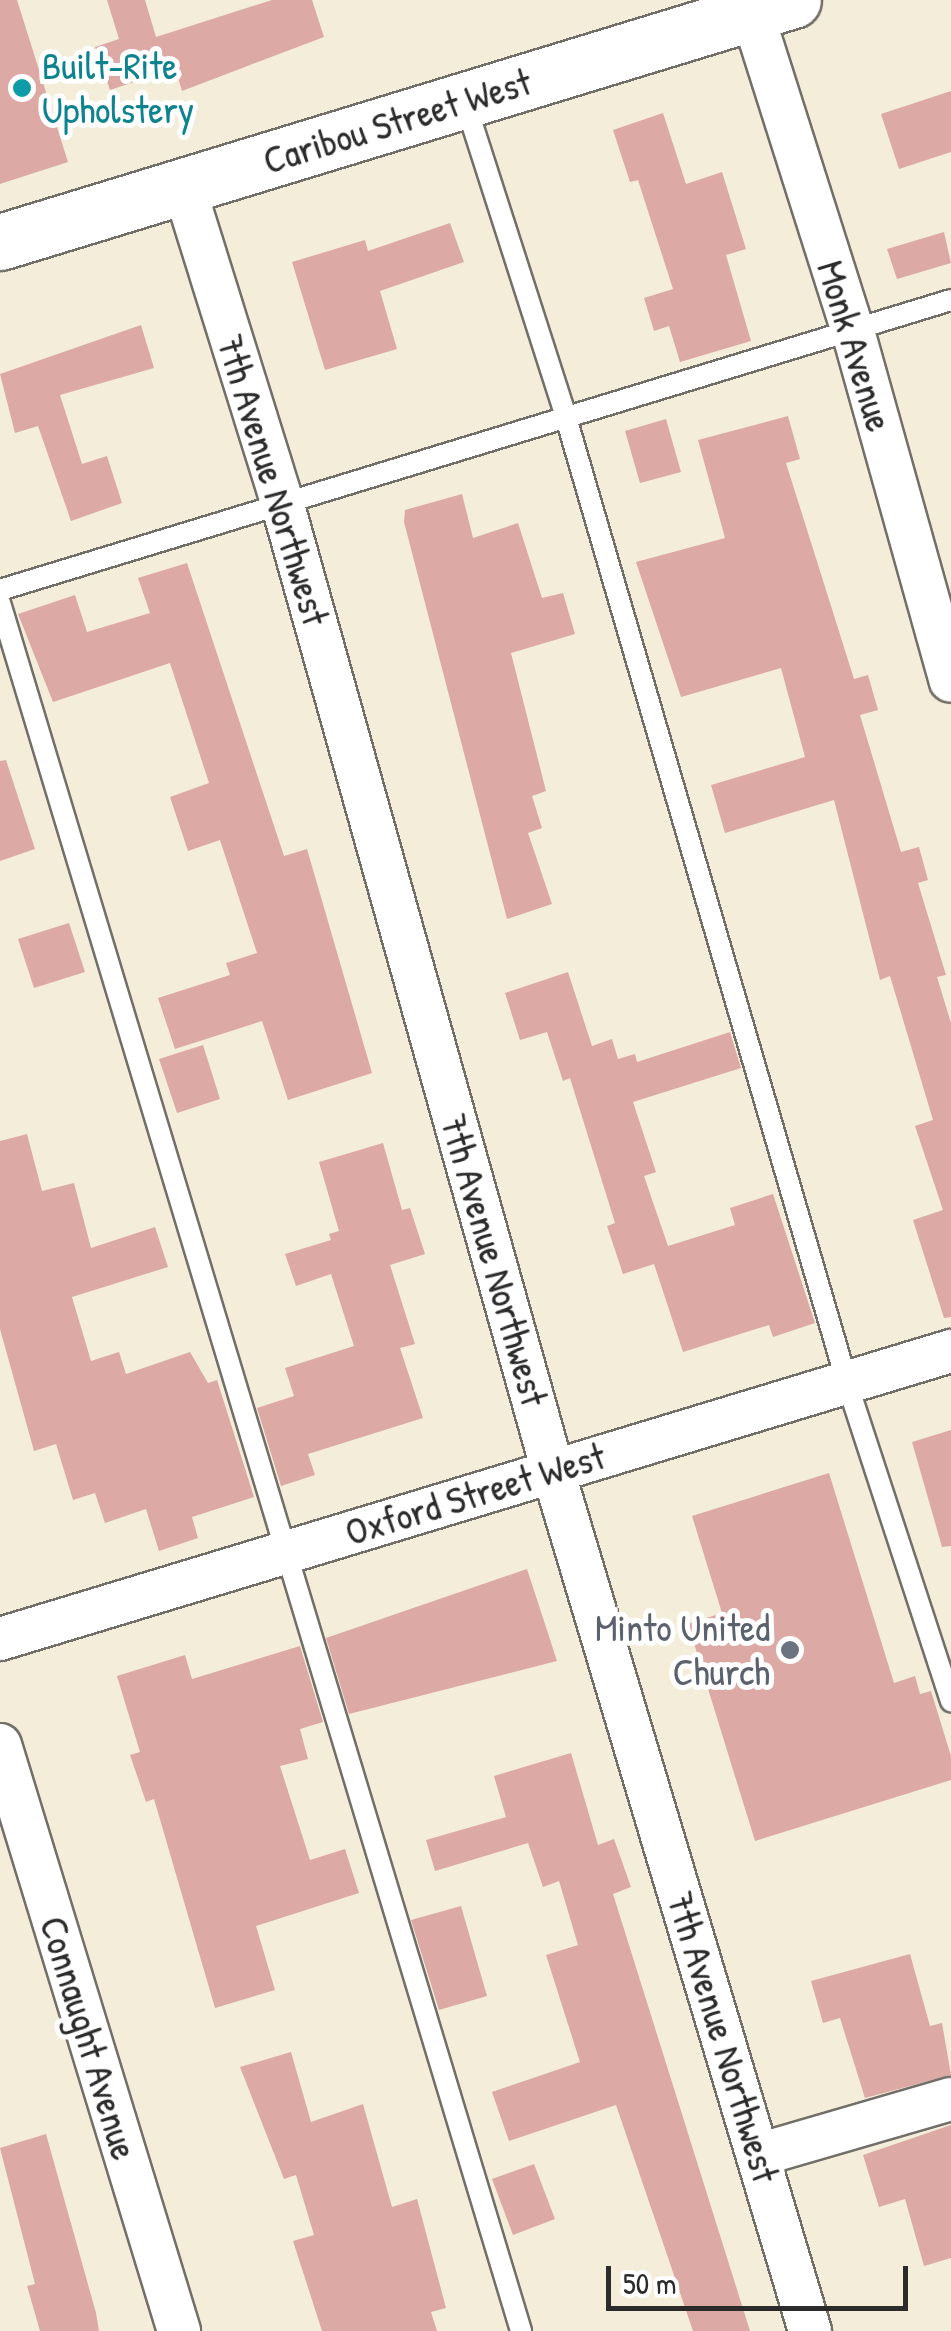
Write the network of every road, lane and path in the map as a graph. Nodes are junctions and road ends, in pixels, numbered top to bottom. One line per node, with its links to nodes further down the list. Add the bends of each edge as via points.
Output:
1 (772, 6): 2 (street, Caribou Street West); 6 (street, Monk Avenue)
2 (465, 100): 3 (street, Caribou Street West); 7 (lane)
3 (184, 186): 4 (street, Caribou Street West); 8 (street, 7th Avenue Northwest)
4 (0, 242)
5 (951, 300): 6 (lane)
6 (852, 332): 7 (lane); 11 (street, Monk Avenue)
7 (565, 414): 8 (lane); 13 (lane)
8 (282, 502): 9 (lane); 14 (street, 7th Avenue Northwest)
9 (0, 590)
10 (0, 603): 15 (lane)
11 (951, 681)
12 (951, 1352): 13 (street, Oxford Street West)
13 (847, 1383): 14 (street, Oxford Street West); 17 (lane)
14 (553, 1471): 15 (street, Oxford Street West); 20 (street, 7th Avenue Northwest)
15 (284, 1551): 16 (street, Oxford Street West); 22 (lane)
16 (0, 1639)
17 (951, 1701)
18 (0, 1745): 21 (street, Connaught Avenue)
19 (951, 2099): 20 (street)
20 (758, 2155): 23 (street, 7th Avenue Northwest)
21 (178, 2331)
22 (521, 2331)
23 (810, 2331)

